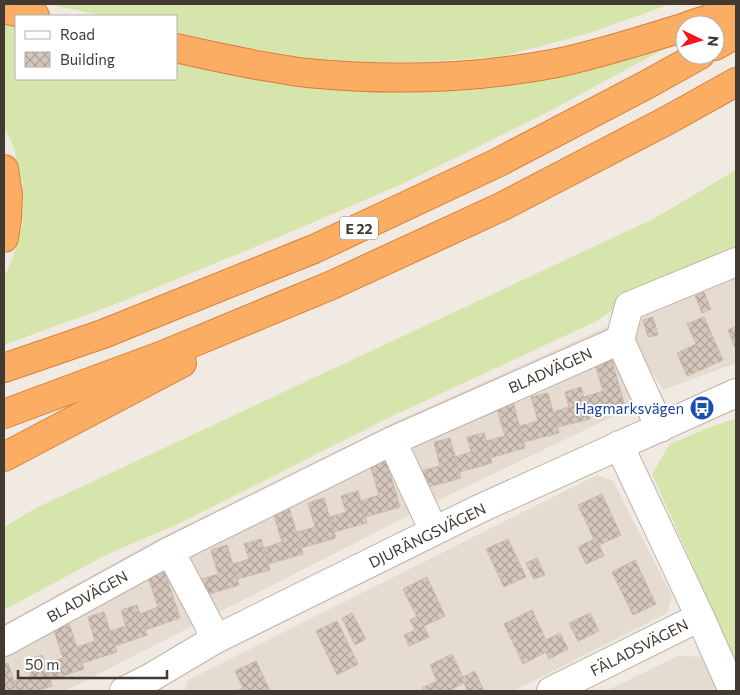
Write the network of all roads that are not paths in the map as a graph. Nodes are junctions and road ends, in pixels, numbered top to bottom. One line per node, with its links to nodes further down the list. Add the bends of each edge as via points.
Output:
1 (4, 9): 3 (highway)
2 (736, 10): 4 (highway)
3 (31, 15)
4 (721, 15)
5 (675, 29): 8 (highway, via 557,63 438,77 373,78 305,73)
6 (736, 34): 7 (highway)
7 (725, 40)
8 (178, 48)
9 (683, 65): 16 (highway, E 22, via 495,164 314,249 103,334)
10 (736, 82): 14 (highway, E 22, via 501,206)
11 (4, 169): 12 (highway, via 8,194)
12 (4, 238)
13 (736, 262): 15 (street, via 629,306)
14 (332, 285): 18 (highway, E 22, via 163,355); 22 (highway)
15 (620, 340): 19 (street); 20 (street, BLADVÄGEN)
16 (4, 368)
17 (736, 393): 19 (street, DJURÄNGSVÄGEN)
18 (4, 414)
19 (660, 428): 21 (street, DJURÄNGSVÄGEN)
20 (392, 441): 23 (street); 24 (street, BLADVÄGEN)
21 (619, 445): 23 (street, DJURÄNGSVÄGEN); 25 (street)
22 (4, 457)
23 (434, 531): 26 (street, DJURÄNGSVÄGEN)
24 (170, 551): 26 (street); 27 (street, BLADVÄGEN)
25 (700, 617): 30 (street, FÄLADSVÄGEN); 31 (street)
26 (214, 640): 28 (street, DJURÄNGSVÄGEN)
27 (4, 642)
28 (154, 684): 29 (street, DJURÄNGSVÄGEN)
29 (124, 691)
30 (551, 691)
31 (733, 691)

